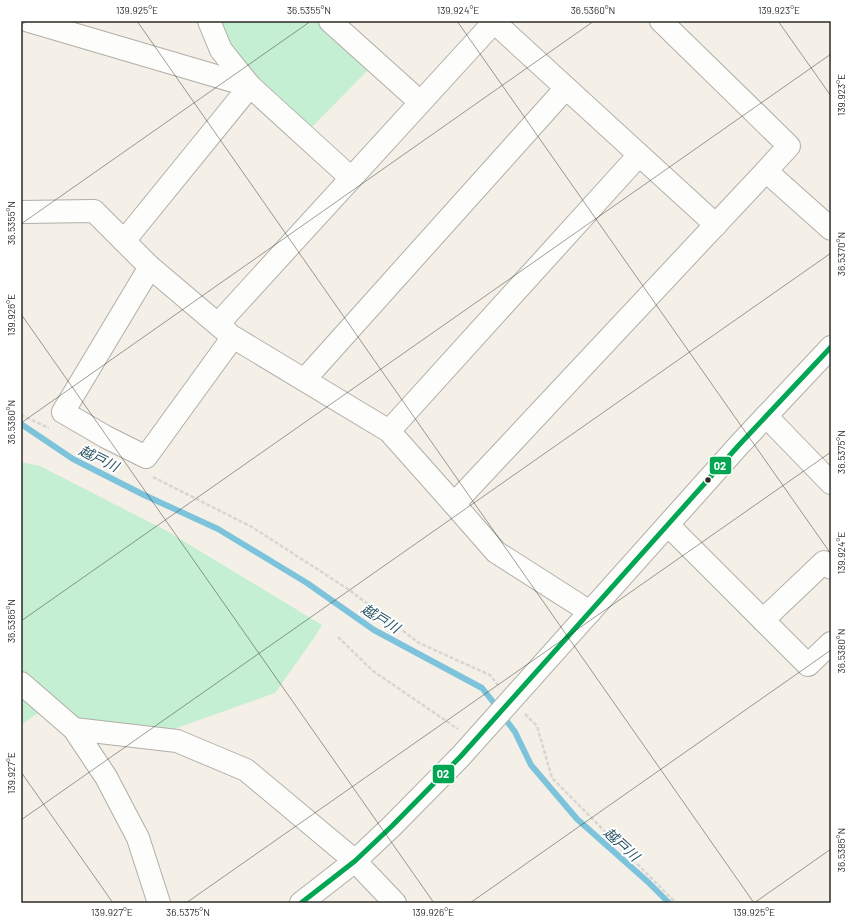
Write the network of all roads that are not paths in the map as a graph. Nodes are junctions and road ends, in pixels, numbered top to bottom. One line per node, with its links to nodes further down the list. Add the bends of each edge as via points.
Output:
1 (29, 21): 6 (street)
2 (209, 21): 6 (street, via 221,50)
3 (330, 21): 8 (street)
4 (660, 21): 10 (street, via 789,146)
5 (493, 22): 7 (street); 8 (street)
6 (250, 86): 11 (street); 15 (street)
7 (566, 88): 9 (street); 19 (street)
8 (420, 102): 11 (street)
9 (639, 154): 13 (street); 21 (street)
10 (766, 171): 13 (street); 14 (street)
11 (351, 178): 17 (street)
12 (21, 212): 15 (street, via 94,211)
13 (716, 225): 23 (street)
14 (831, 229)
15 (124, 241): 16 (street)
16 (150, 267): 17 (street); 17 (street, via 63,412 146,457)
17 (225, 330): 19 (street)
18 (829, 353): 20 (street)
19 (305, 379): 21 (street)
20 (766, 416): 22 (street); 24 (street)
21 (389, 431): 23 (street)
22 (831, 483)
23 (454, 504): 26 (street, via 496,552)
24 (668, 525): 26 (street); 27 (street)
25 (831, 568): 27 (street, via 824,562)
26 (590, 612): 31 (street, via 461,756)
27 (763, 620): 28 (street, via 808,665)
28 (831, 644)
29 (21, 683): 30 (street)
30 (74, 729): 31 (street, via 177,741 246,770); 32 (street, via 106,777 138,838)
31 (354, 861): 33 (street); 34 (street)
32 (159, 903)
33 (301, 903)
34 (395, 903)

